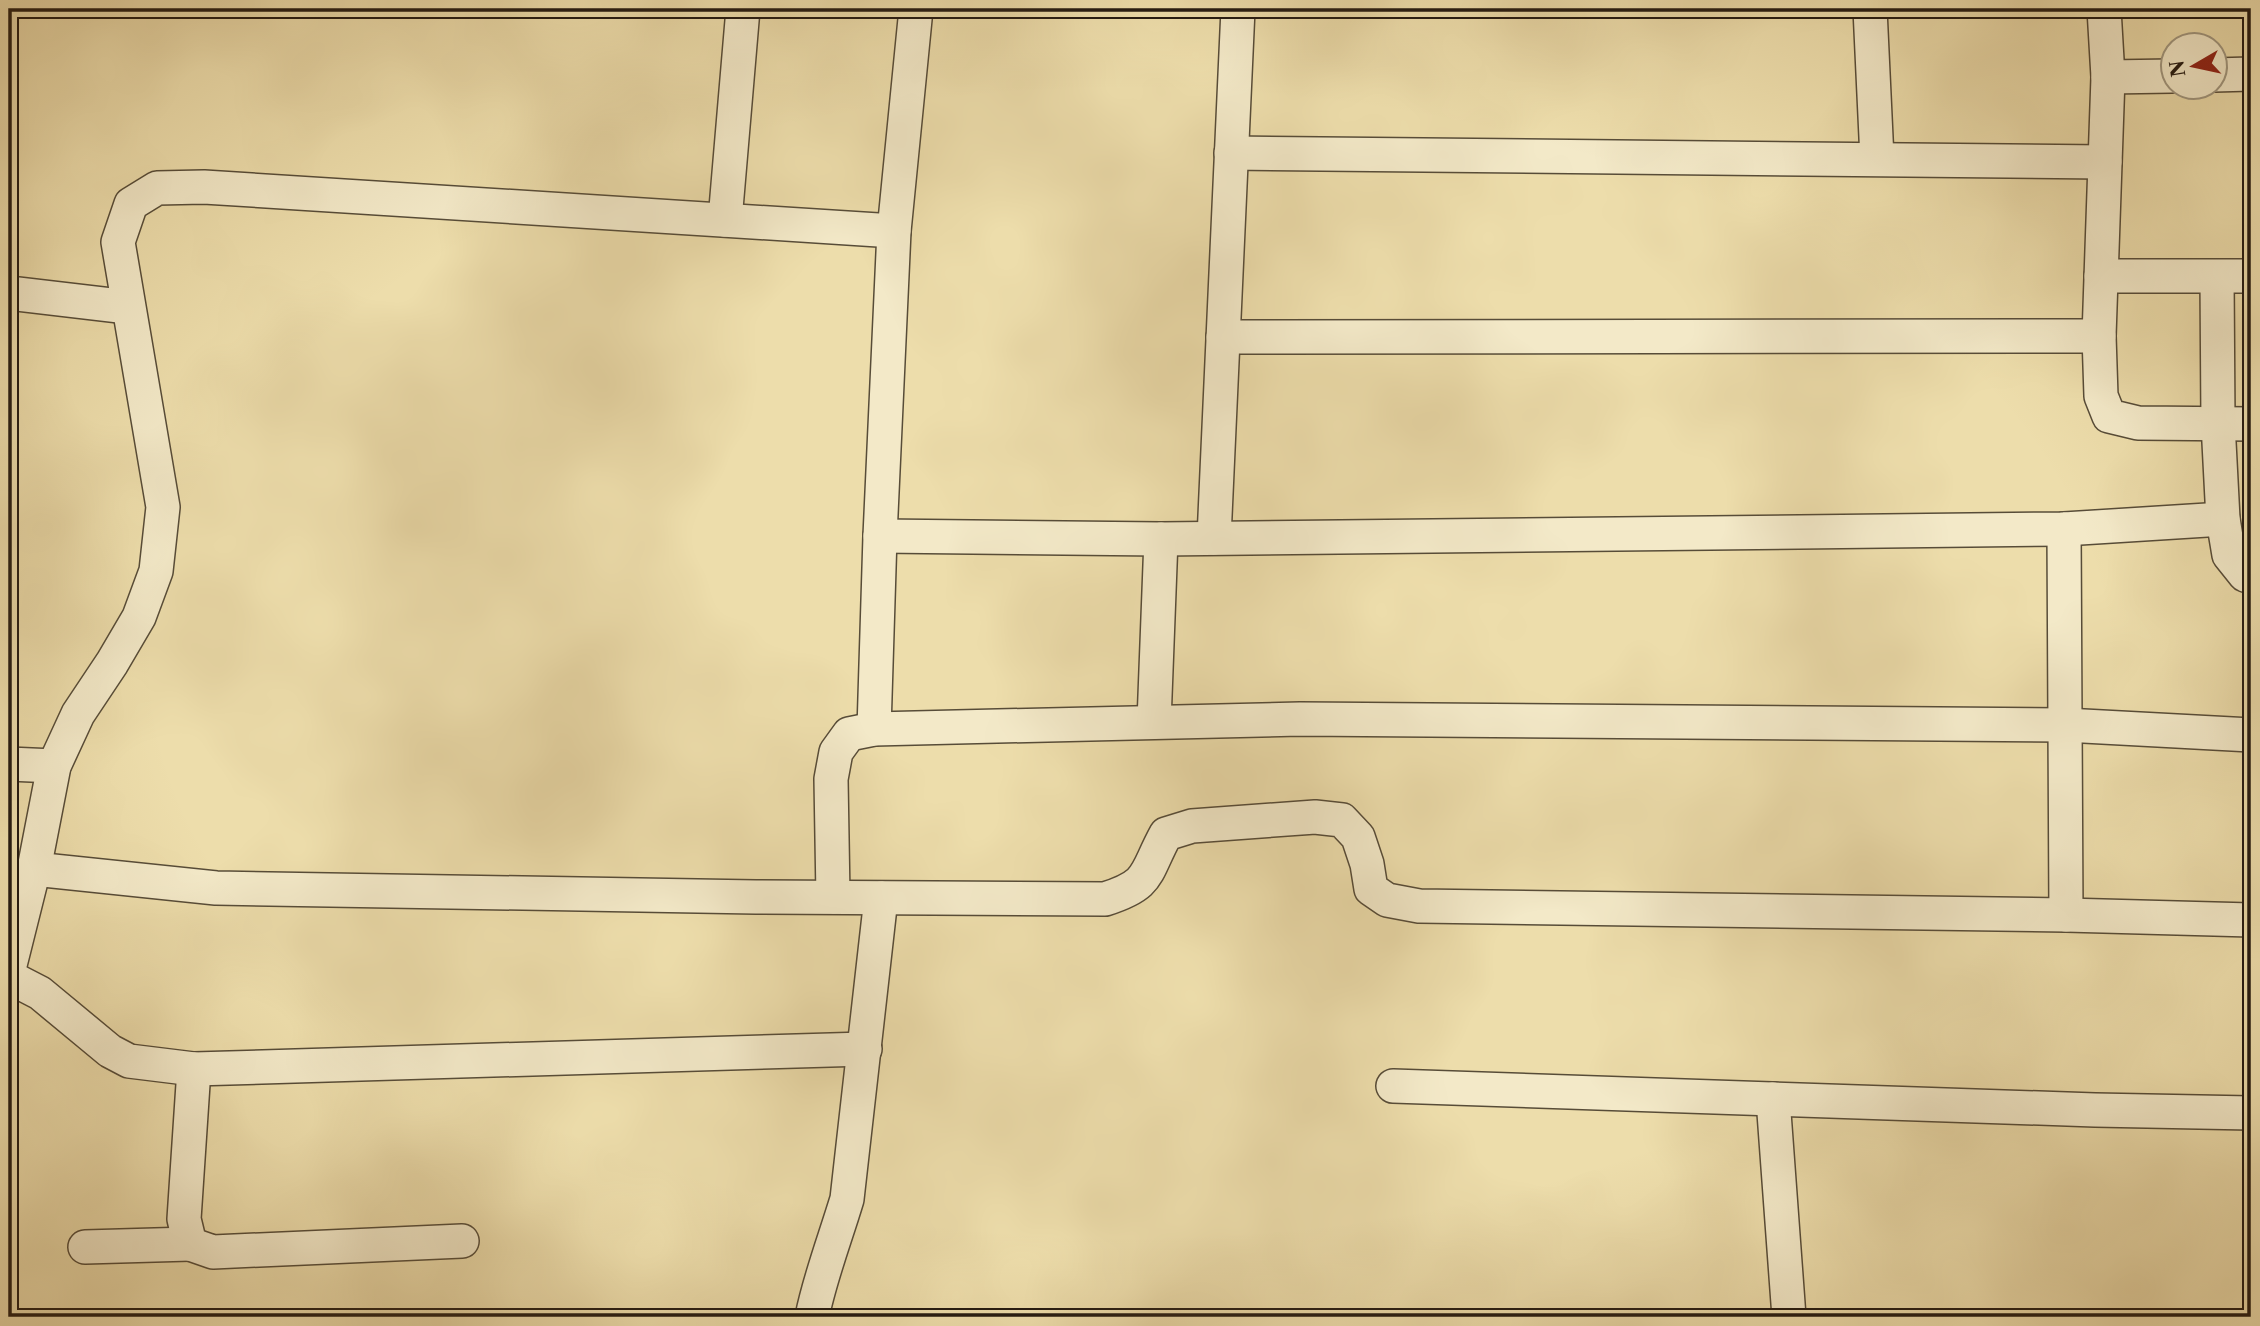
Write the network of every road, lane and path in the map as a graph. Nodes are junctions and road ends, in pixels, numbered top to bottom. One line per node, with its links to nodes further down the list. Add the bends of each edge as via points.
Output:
1 (743, 9): 13 (street)
2 (916, 9): 14 (street)
3 (1238, 9): 10 (street)
4 (1870, 9): 11 (street)
5 (2104, 9): 9 (street)
6 (2251, 74): 7 (street)
7 (2228, 75)
8 (2158, 76): 9 (street)
9 (2108, 77): 12 (street)
10 (1231, 153): 11 (street); 21 (street)
11 (1877, 159): 12 (street)
12 (2105, 162): 15 (street)
13 (725, 220): 14 (street); 19 (street, via 205,187 157,188 131,204 118,242)
14 (894, 231): 26 (street)
15 (2101, 276): 17 (street); 20 (street)
16 (2251, 276): 17 (street)
17 (2217, 277): 22 (street)
18 (9, 293): 19 (street)
19 (128, 307): 35 (street, via 163,507 156,570 139,617 78,714)
20 (2099, 336): 21 (street); 22 (street, via 2101,396 2109,416 2138,424)
21 (1223, 337): 27 (street)
22 (2218, 423): 23 (street); 24 (street)
23 (2251, 424)
24 (2223, 519): 25 (street); 29 (street, via 2229,555)
25 (2063, 529): 27 (street); 31 (street)
26 (880, 536): 28 (street); 32 (street)
27 (1214, 538): 28 (street)
28 (1161, 539): 30 (street)
29 (2251, 577)
30 (1154, 722): 31 (street, via 1314,719); 32 (street)
31 (2066, 725): 33 (street); 39 (street)
32 (874, 729): 37 (street, via 849,734 836,752 831,779)
33 (2251, 735)
34 (9, 764): 35 (street)
35 (54, 766): 36 (street)
36 (34, 869): 37 (street, via 216,888); 41 (street)
37 (833, 897): 38 (street)
38 (881, 898): 39 (street, via 1105,899 1143,881 1166,834 1192,826 1315,817 1342,820 1358,837 1371,889 1387,900 1419,906); 43 (street)
39 (2066, 915): 40 (street)
40 (2251, 920)
41 (9, 970)
42 (9, 977): 44 (street, via 40,993 110,1051 129,1061)
43 (865, 1049): 44 (street); 51 (street, via 847,1199 818,1284)
44 (194, 1069): 49 (street, via 184,1219)
45 (1393, 1086): 46 (street)
46 (1773, 1099): 47 (street); 52 (street)
47 (2251, 1113)
48 (462, 1241): 49 (street, via 213,1252)
49 (190, 1244): 50 (street)
50 (85, 1247)
51 (812, 1317)
52 (1789, 1317)

